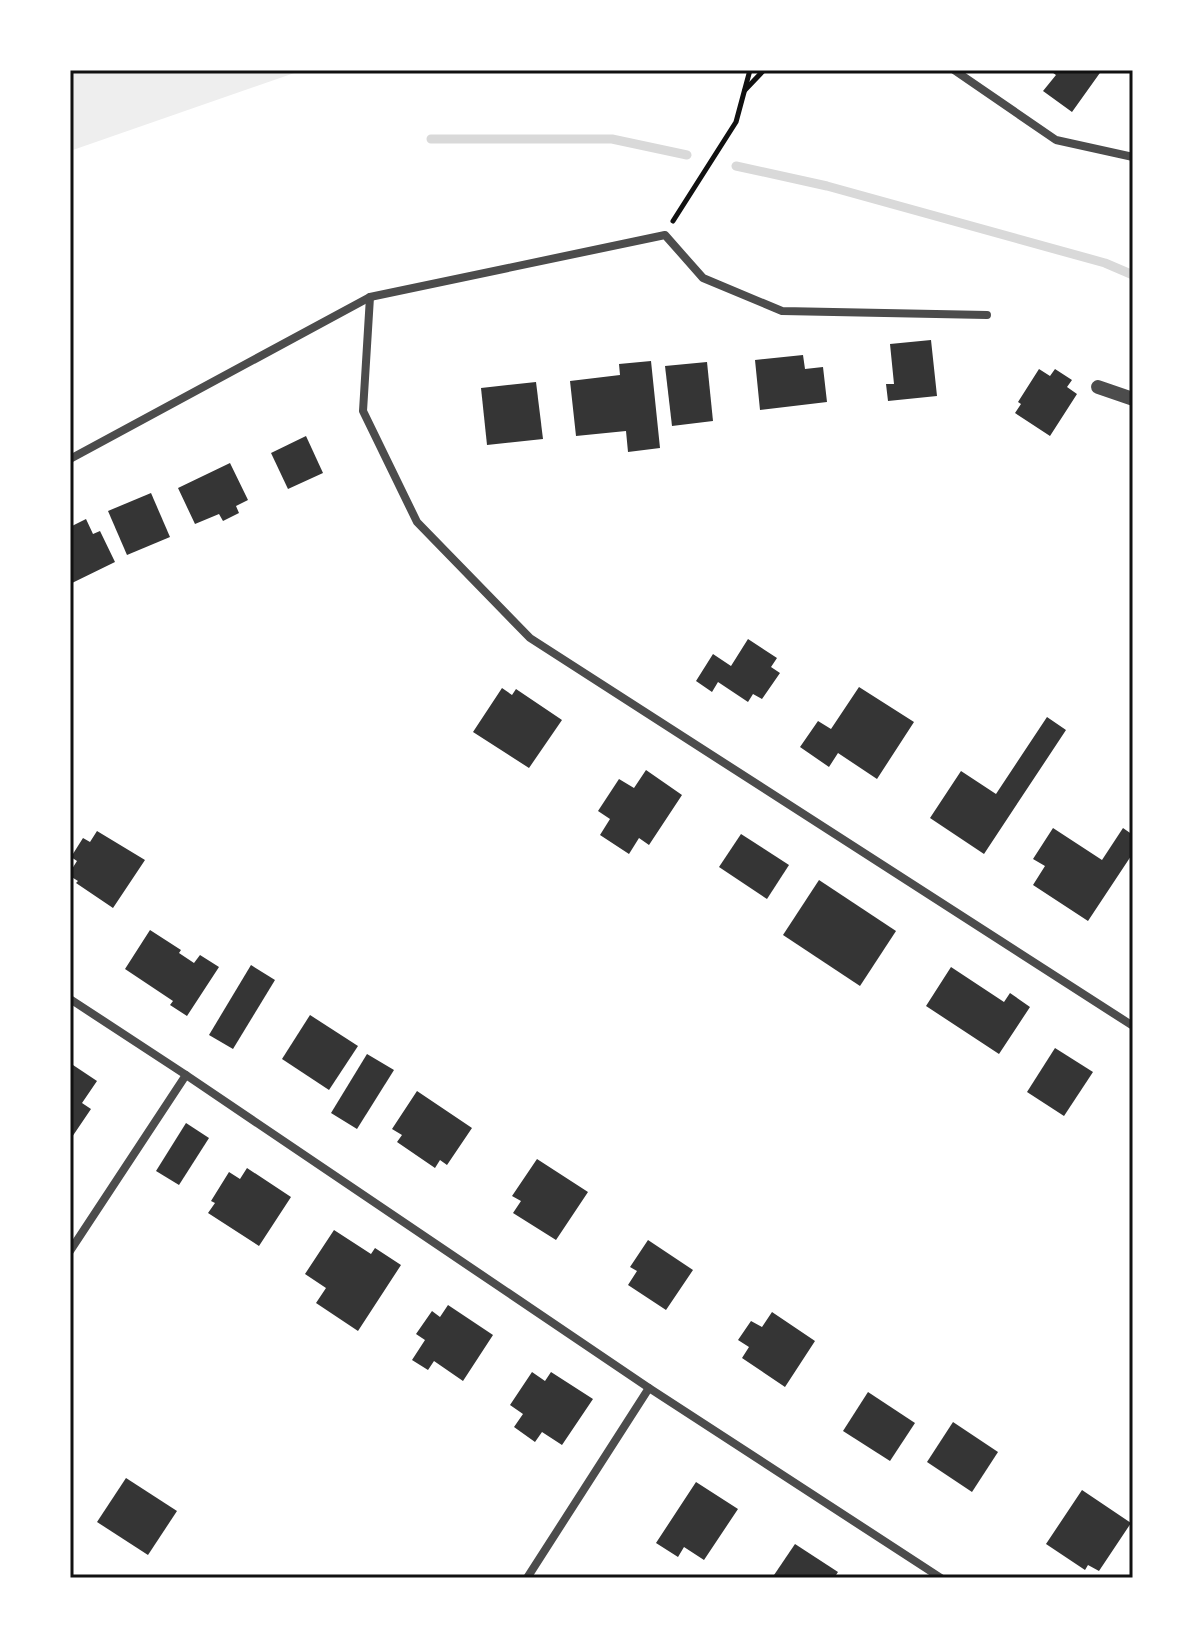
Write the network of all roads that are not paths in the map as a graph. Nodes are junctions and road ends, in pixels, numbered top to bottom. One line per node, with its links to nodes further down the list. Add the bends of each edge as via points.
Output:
1 (954, 70): 2 (street, via 1056,140)
2 (1133, 157)
3 (370, 297): 4 (street, via 665,235 703,278 782,311); 7 (street); 9 (street, via 363,411 417,522 530,638)
4 (987, 315)
5 (1098, 387): 6 (street)
6 (1133, 399)
7 (70, 459)
8 (70, 999): 10 (street)
9 (1133, 1026)
10 (186, 1075): 11 (street); 12 (street)
11 (70, 1251)
12 (649, 1388): 13 (street); 14 (street)
13 (527, 1578)
14 (941, 1578)

